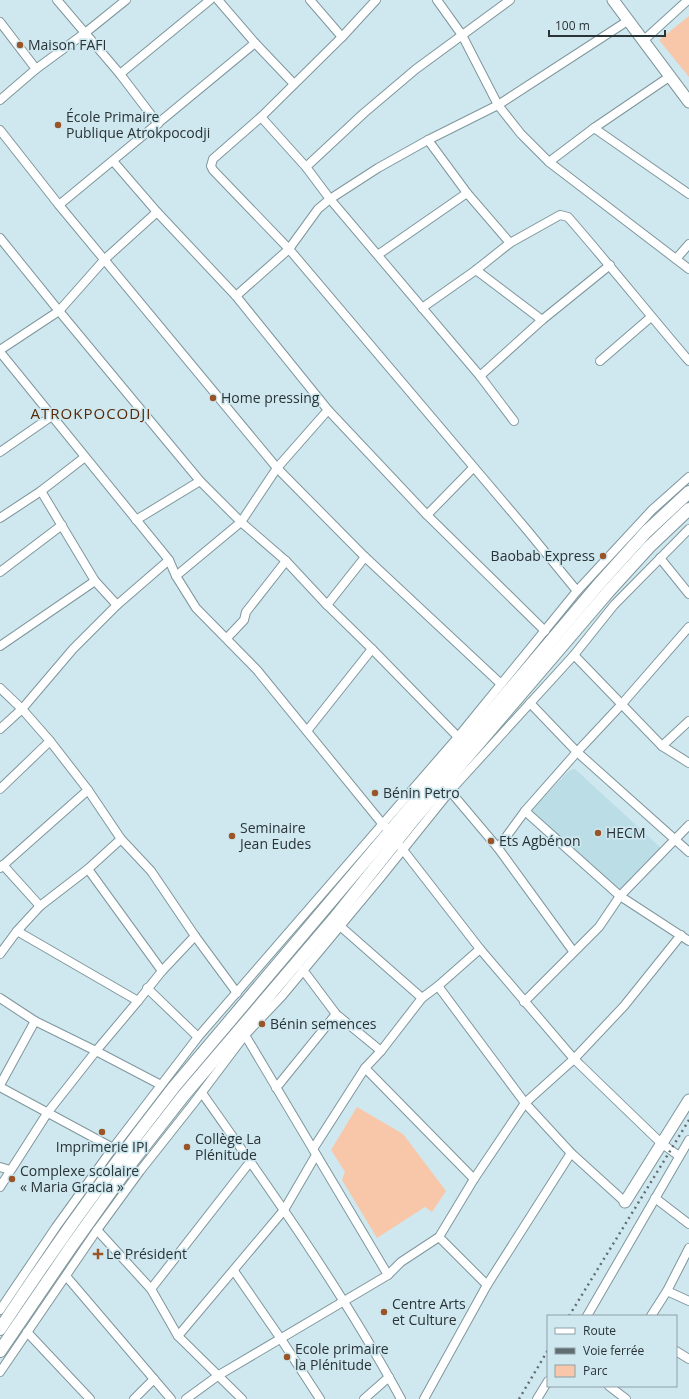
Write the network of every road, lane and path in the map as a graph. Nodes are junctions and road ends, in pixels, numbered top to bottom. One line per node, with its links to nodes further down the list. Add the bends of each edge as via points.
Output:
1 (57, 0): 13 (street)
2 (126, 0): 13 (street)
3 (210, 0): 19 (street)
4 (218, 0): 17 (street)
5 (310, 0): 15 (street)
6 (376, 0): 15 (street)
7 (437, 0): 14 (street)
8 (510, 0): 14 (street)
9 (612, 0): 11 (main road)
10 (688, 0): 16 (street)
11 (629, 20): 16 (main road); 24 (street)
12 (0, 22): 18 (street)
13 (85, 33): 18 (street); 19 (street)
14 (462, 35): 24 (street); 32 (street, via 416,69)
15 (342, 37): 21 (street)
16 (644, 40): 20 (main road)
17 (255, 42): 21 (street); 26 (street)
18 (36, 69): 22 (street)
19 (120, 74): 26 (street)
20 (669, 77): 23 (main road); 27 (street)
21 (294, 84): 25 (street)
22 (0, 100)
23 (689, 102)
24 (498, 105): 29 (street); 31 (street, via 521,134)
25 (261, 117): 32 (street); 41 (street, via 213,159 211,166)
26 (158, 124): 30 (street)
27 (594, 128): 31 (street); 34 (street)
28 (0, 130): 36 (street)
29 (428, 140): 33 (street); 35 (street)
30 (113, 162): 36 (street); 37 (street)
31 (549, 162): 44 (street)
32 (306, 167): 35 (street)
33 (467, 193): 39 (street); 42 (street)
34 (689, 194)
35 (330, 198): 41 (street, via 318,209); 42 (street)
36 (59, 205): 43 (street)
37 (157, 212): 43 (street); 48 (street)
38 (0, 238): 50 (street)
39 (510, 243): 45 (street, via 564,215); 47 (street)
40 (689, 244): 44 (street)
41 (288, 249): 48 (street); 63 (street)
42 (379, 254): 49 (street)
43 (105, 259): 50 (street); 62 (street)
44 (676, 259): 46 (street)
45 (610, 265): 51 (street); 52 (street)
46 (689, 269)
47 (476, 270): 49 (street); 52 (street)
48 (236, 296): 57 (street)
49 (422, 308): 56 (street)
50 (59, 312): 53 (street); 65 (street)
51 (651, 317): 54 (street); 55 (street)
52 (542, 320): 56 (street)
53 (0, 351): 58 (street)
54 (600, 361)
55 (689, 361)
56 (480, 376): 59 (street)
57 (328, 410): 62 (street); 69 (street)
58 (52, 416): 60 (street); 61 (street)
59 (514, 421)
60 (0, 452)
61 (85, 457): 66 (street); 71 (street)
62 (277, 468): 72 (street); 75 (street)
63 (473, 468): 69 (street); 82 (street)
64 (689, 477): 82 (street, via 652,510)
65 (200, 481): 71 (street); 72 (street)
66 (41, 491): 70 (street); 73 (street)
67 (689, 492): 110 (highway, via 646,532 599,584)
68 (689, 509): 110 (highway, via 649,547 608,592)
69 (427, 515): 87 (street)
70 (0, 518)
71 (136, 520): 77 (street)
72 (241, 522): 78 (street); 80 (street)
73 (62, 525): 79 (street); 81 (street)
74 (689, 529): 76 (street)
75 (365, 557): 85 (street); 92 (street)
76 (660, 558): 83 (street); 91 (street, via 614,605)
77 (169, 560): 80 (street); 84 (street)
78 (286, 562): 85 (street); 88 (street, via 246,612 244,620)
79 (0, 572)
80 (176, 576): 88 (street, via 196,608)
81 (95, 581): 84 (street); 89 (street)
82 (577, 591): 87 (street)
83 (689, 594)
84 (117, 605): 96 (street, via 68,654)
85 (327, 605): 90 (street)
86 (689, 627): 95 (street)
87 (545, 632): 92 (street)
88 (227, 638): 99 (street)
89 (0, 646)
90 (372, 649): 99 (street); 100 (street)
91 (574, 655): 94 (street); 95 (street)
92 (501, 684): 100 (street)
93 (0, 688): 96 (street)
94 (530, 702): 103 (street); 107 (street)
95 (621, 705): 102 (street); 103 (street)
96 (22, 709): 98 (street); 101 (street)
97 (689, 722): 102 (street)
98 (0, 729)
99 (307, 731): 110 (street)
100 (458, 737): 110 (street)
101 (50, 741): 105 (street); 106 (street)
102 (662, 746): 104 (street)
103 (577, 752): 108 (street); 112 (street)
104 (689, 763)
105 (0, 789)
106 (88, 790): 111 (street); 115 (street)
107 (450, 791): 110 (street); 113 (street)
108 (525, 811): 113 (street); 117 (street)
109 (689, 824): 112 (street)
110 (393, 837): 119 (street); 124 (street); 131 (street); 180 (highway, via 238,1010 164,1099 121,1155); 184 (highway, via 334,919 184,1095 135,1157)
111 (121, 839): 116 (street); 122 (street, via 150,871)
112 (676, 839): 114 (street); 117 (street)
113 (498, 848): 125 (street)
114 (689, 852)
115 (2, 866): 118 (street)
116 (88, 869): 118 (street); 128 (street)
117 (620, 896): 121 (street); 125 (street, via 599,927)
118 (40, 906): 120 (street)
119 (340, 926): 127 (street); 133 (street)
120 (17, 931): 126 (street); 134 (street)
121 (681, 935): 123 (street); 142 (street, via 624,1006)
122 (195, 936): 128 (street); 131 (street)
123 (689, 941)
124 (480, 949): 129 (street); 135 (street)
125 (573, 951): 135 (street)
126 (0, 954)
127 (303, 970): 136 (street); 138 (street)
128 (162, 971): 130 (street)
129 (438, 986): 133 (street); 149 (street)
130 (147, 988): 134 (street); 139 (street)
131 (238, 993): 139 (street)
132 (0, 998): 137 (street)
133 (422, 998): 141 (street)
134 (138, 1001): 140 (street)
135 (524, 1002): 142 (street)
136 (336, 1014): 141 (street); 146 (street)
137 (35, 1021): 140 (street); 145 (street)
138 (245, 1035): 146 (street); 147 (street)
139 (198, 1037): 144 (street)
140 (96, 1051): 144 (street); 150 (street)
141 (381, 1051): 143 (street)
142 (574, 1059): 149 (street); 152 (street)
143 (364, 1068): 154 (street); 160 (street)
144 (161, 1085): 153 (street)
145 (0, 1086): 150 (street)
146 (276, 1088): 154 (street)
147 (202, 1093): 157 (street); 166 (street)
148 (689, 1100): 152 (main road)
149 (525, 1103): 155 (street); 160 (street)
150 (48, 1112): 153 (street); 159 (street)
151 (689, 1140): 156 (street)
152 (661, 1143): 156 (street); 163 (main road)
153 (113, 1148): 177 (street)
154 (315, 1152): 164 (street); 170 (street)
155 (571, 1152): 163 (street); 172 (street)
156 (679, 1156): 162 (street)
157 (250, 1162): 164 (street); 173 (street)
158 (0, 1167): 159 (street)
159 (10, 1170): 161 (street)
160 (474, 1179): 167 (street)
161 (0, 1186)
162 (655, 1198): 165 (street); 178 (street)
163 (625, 1202)
164 (284, 1210): 169 (street); 176 (street)
165 (689, 1224)
166 (97, 1230): 171 (street); 173 (street)
167 (439, 1237): 170 (street, via 401,1262); 172 (street)
168 (689, 1248): 174 (street)
169 (234, 1271): 182 (street); 183 (street)
170 (388, 1275): 176 (street)
171 (66, 1276): 181 (street); 190 (street)
172 (487, 1285): 201 (street)
173 (151, 1289): 182 (street)
174 (667, 1291): 175 (street); 179 (street)
175 (689, 1301)
176 (345, 1302): 183 (street); 189 (street)
177 (0, 1310)
178 (588, 1315)
179 (651, 1315)
180 (0, 1329)
181 (27, 1332): 187 (street); 193 (street)
182 (178, 1336): 188 (street)
183 (281, 1338): 188 (street); 198 (street)
184 (0, 1351)
185 (677, 1352): 186 (street)
186 (689, 1359)
187 (0, 1372)
188 (219, 1375): 196 (street); 197 (street)
189 (389, 1377): 199 (street); 200 (street)
190 (154, 1379): 194 (street); 195 (street)
191 (547, 1383): 202 (street)
192 (610, 1387): 203 (street)
193 (90, 1399)
194 (134, 1399)
195 (171, 1399)
196 (186, 1399)
197 (242, 1399)
198 (320, 1399)
199 (364, 1399)
200 (401, 1399)
201 (424, 1399)
202 (537, 1399)
203 (626, 1399)

